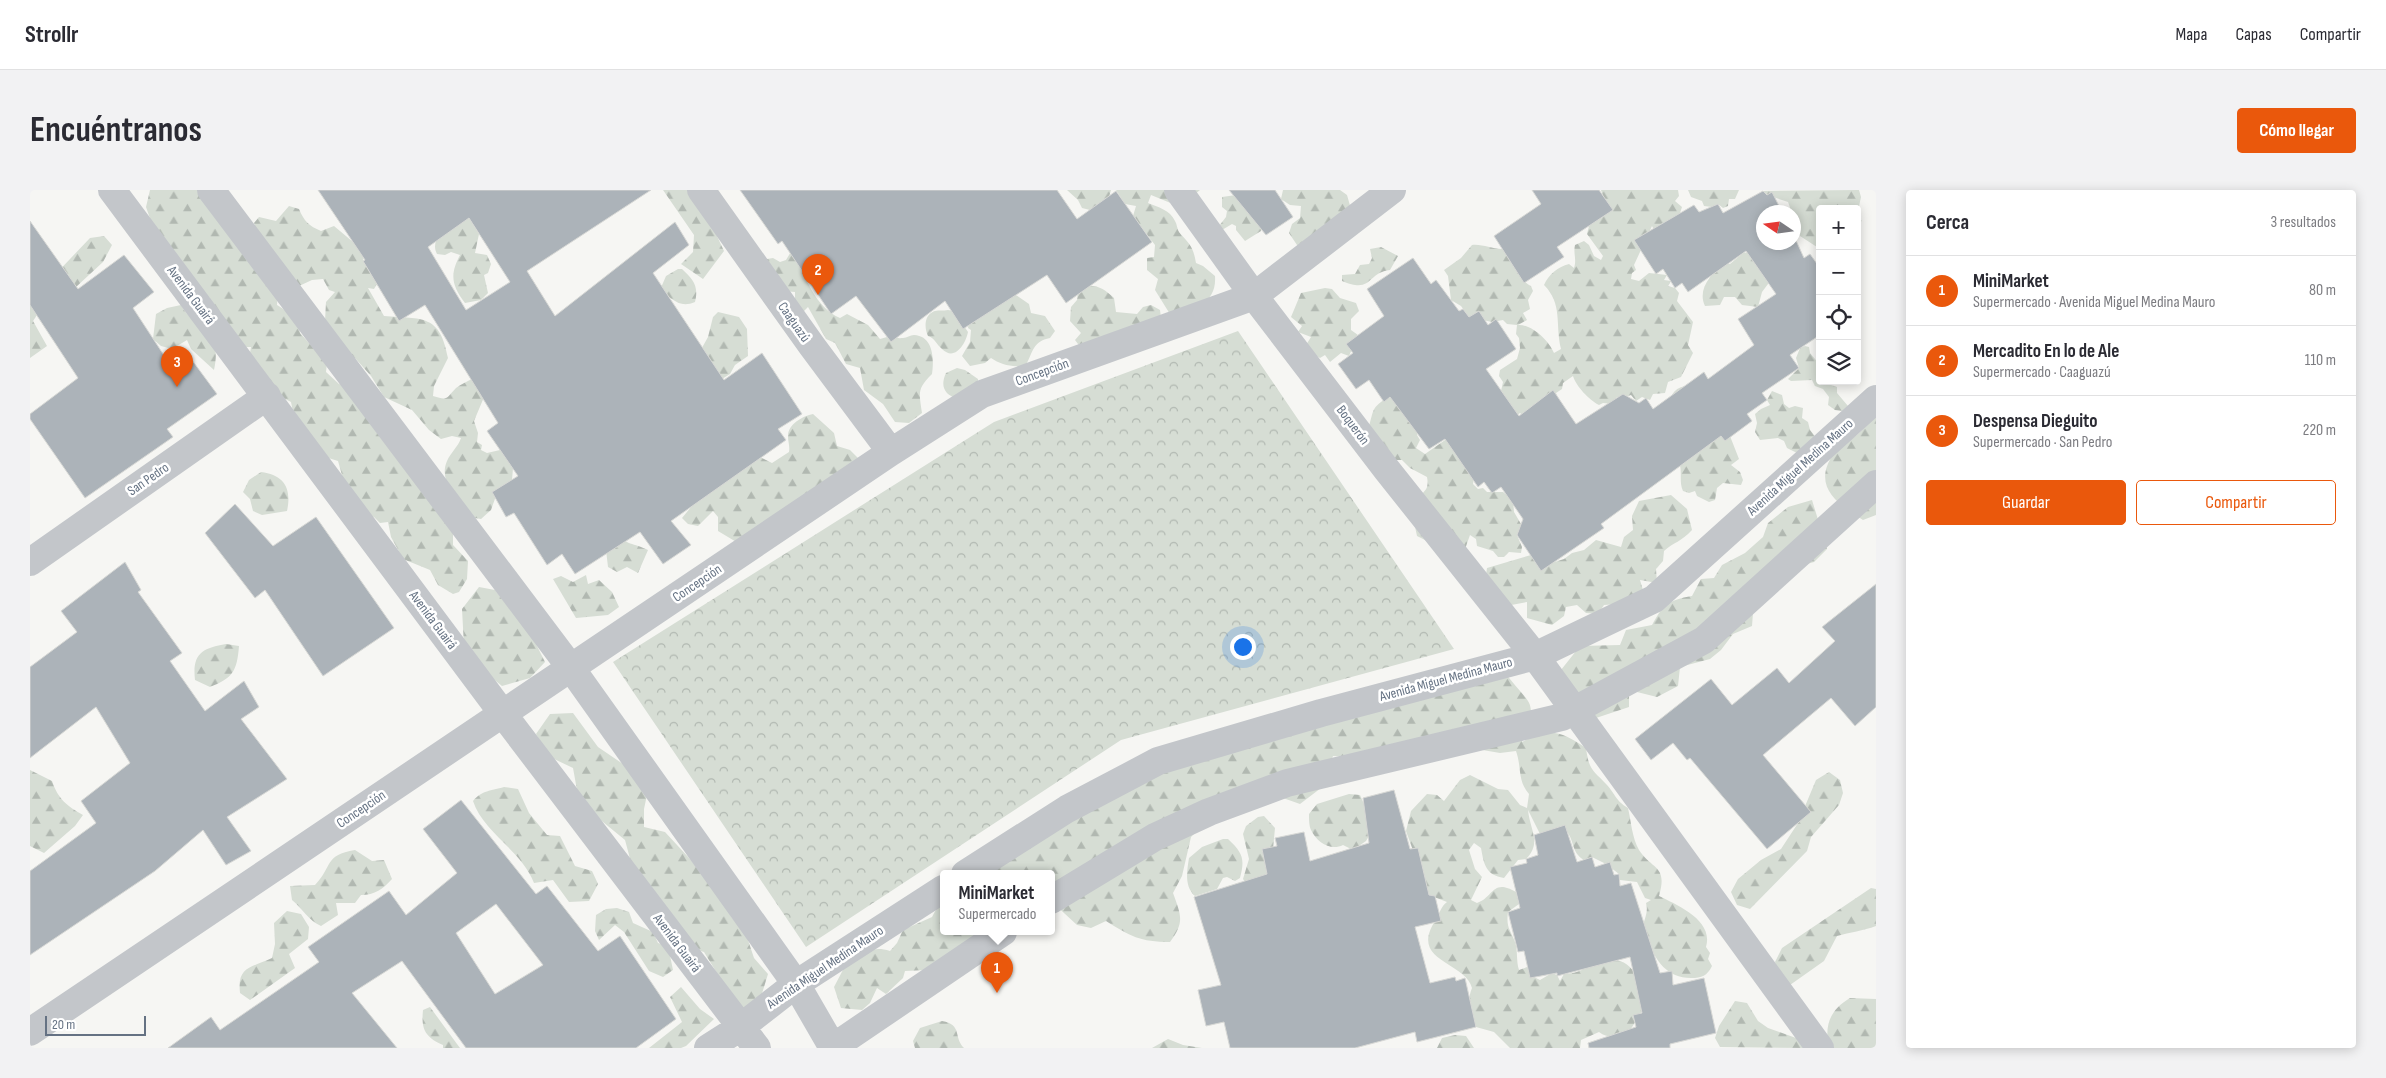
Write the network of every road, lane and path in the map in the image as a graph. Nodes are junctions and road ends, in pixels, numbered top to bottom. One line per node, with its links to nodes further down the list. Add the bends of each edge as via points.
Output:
1 (112, 190): 7 (street, Avenida Guairá)
2 (211, 190): 13 (street)
3 (701, 190): 9 (street, Caaguazú)
4 (1178, 190): 6 (street, Boquerón)
5 (1392, 190): 6 (street, Concepción)
6 (1254, 296): 9 (street, Concepción, via 982,394); 12 (street, Boquerón)
7 (266, 396): 11 (street, San Pedro); 15 (street, Avenida Guairá)
8 (1876, 399): 12 (street, Avenida Miguel Medina Mauro, via 1654,599)
9 (891, 452): 13 (street, Concepción)
10 (1876, 484): 14 (street, via 1704,640)
11 (30, 562)
12 (1535, 656): 14 (street, Boquerón); 16 (street, Avenida Miguel Medina Mauro, via 1321,713 1158,761 1067,809)
13 (571, 668): 15 (street, Concepción); 20 (street)
14 (1575, 711): 18 (street, via 1562,717 1287,783 1209,812 1155,837); 25 (street, Boquerón)
15 (503, 714): 21 (street, Concepción); 22 (street, Avenida Guairá)
16 (972, 870)
17 (940, 890): 20 (street, Avenida Miguel Medina Mauro)
18 (1055, 898)
19 (999, 935): 24 (street)
20 (796, 984): 22 (street, Avenida Miguel Medina Mauro); 24 (street)
21 (30, 1032)
22 (749, 1037): 23 (street, Avenida Miguel Medina Mauro)
23 (708, 1048)
24 (832, 1048)
25 (1820, 1048)

